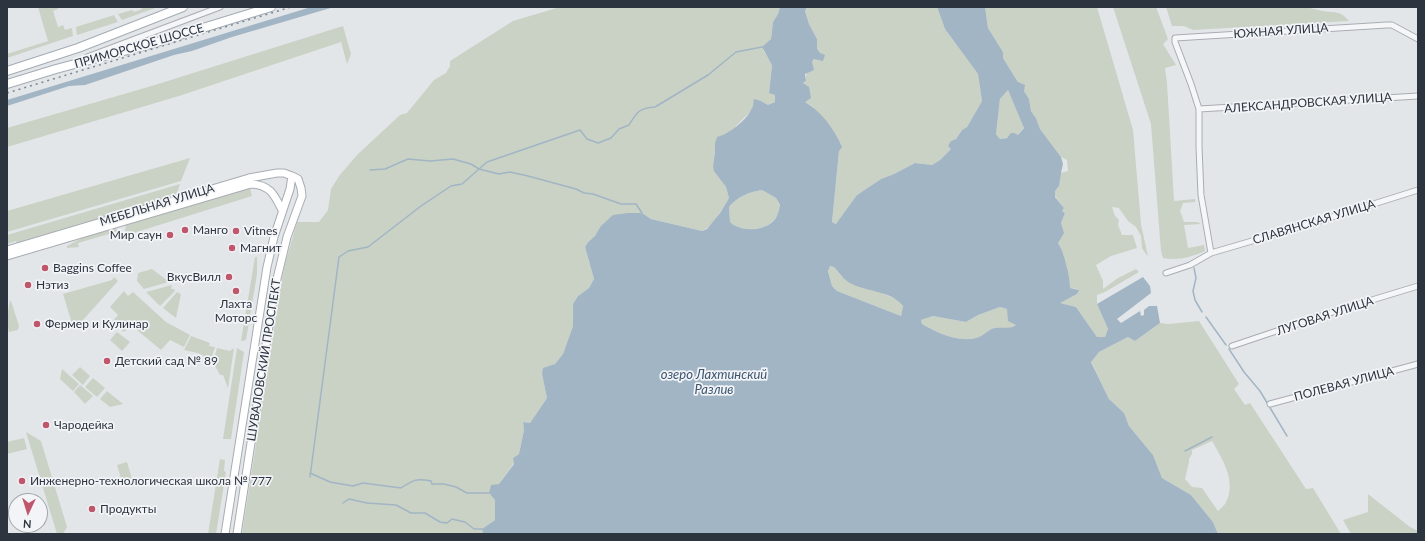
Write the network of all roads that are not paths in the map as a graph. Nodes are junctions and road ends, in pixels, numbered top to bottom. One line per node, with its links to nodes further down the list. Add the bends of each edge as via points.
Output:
1 (182, 7): 6 (main road, ПРИМОРСКОЕ ШОССЕ, via 78,48)
2 (220, 7): 5 (street)
3 (271, 7): 5 (main road, ПРИМОРСКОЕ ШОССЕ, via 154,43)
4 (1418, 39): 9 (street, ЮЖНАЯ УЛИЦА, via 1387,24 1175,38)
5 (56, 69): 7 (main road, ПРИМОРСКОЕ ШОССЕ)
6 (7, 71)
7 (7, 84)
8 (1418, 96): 9 (street, АЛЕКСАНДРОВСКАЯ УЛИЦА)
9 (1199, 110): 14 (street, via 1201,195)
10 (292, 176): 12 (street, ШУВАЛОВСКИЙ ПРОСПЕКТ); 13 (street, МЕБЕЛЬНАЯ УЛИЦА, via 277,173 249,178); 22 (street, ШУВАЛОВСКИЙ ПРОСПЕКТ, via 298,180 302,196 287,237 275,287)
11 (1418, 190): 14 (street, СЛАВЯНСКАЯ УЛИЦА)
12 (282, 210): 15 (street, МЕБЕЛЬНАЯ УЛИЦА, via 273,192 265,186 251,184); 21 (street, ШУВАЛОВСКИЙ ПРОСПЕКТ, via 265,276)
13 (7, 250)
14 (1210, 254): 16 (street, СЛАВЯНСКАЯ УЛИЦА, via 1190,265)
15 (7, 256)
16 (1166, 273)
17 (1418, 286): 18 (street, ЛУГОВАЯ УЛИЦА)
18 (1232, 346)
19 (1418, 364): 20 (street, ПОЛЕВАЯ УЛИЦА)
20 (1270, 404)
21 (225, 534)
22 (237, 534)

